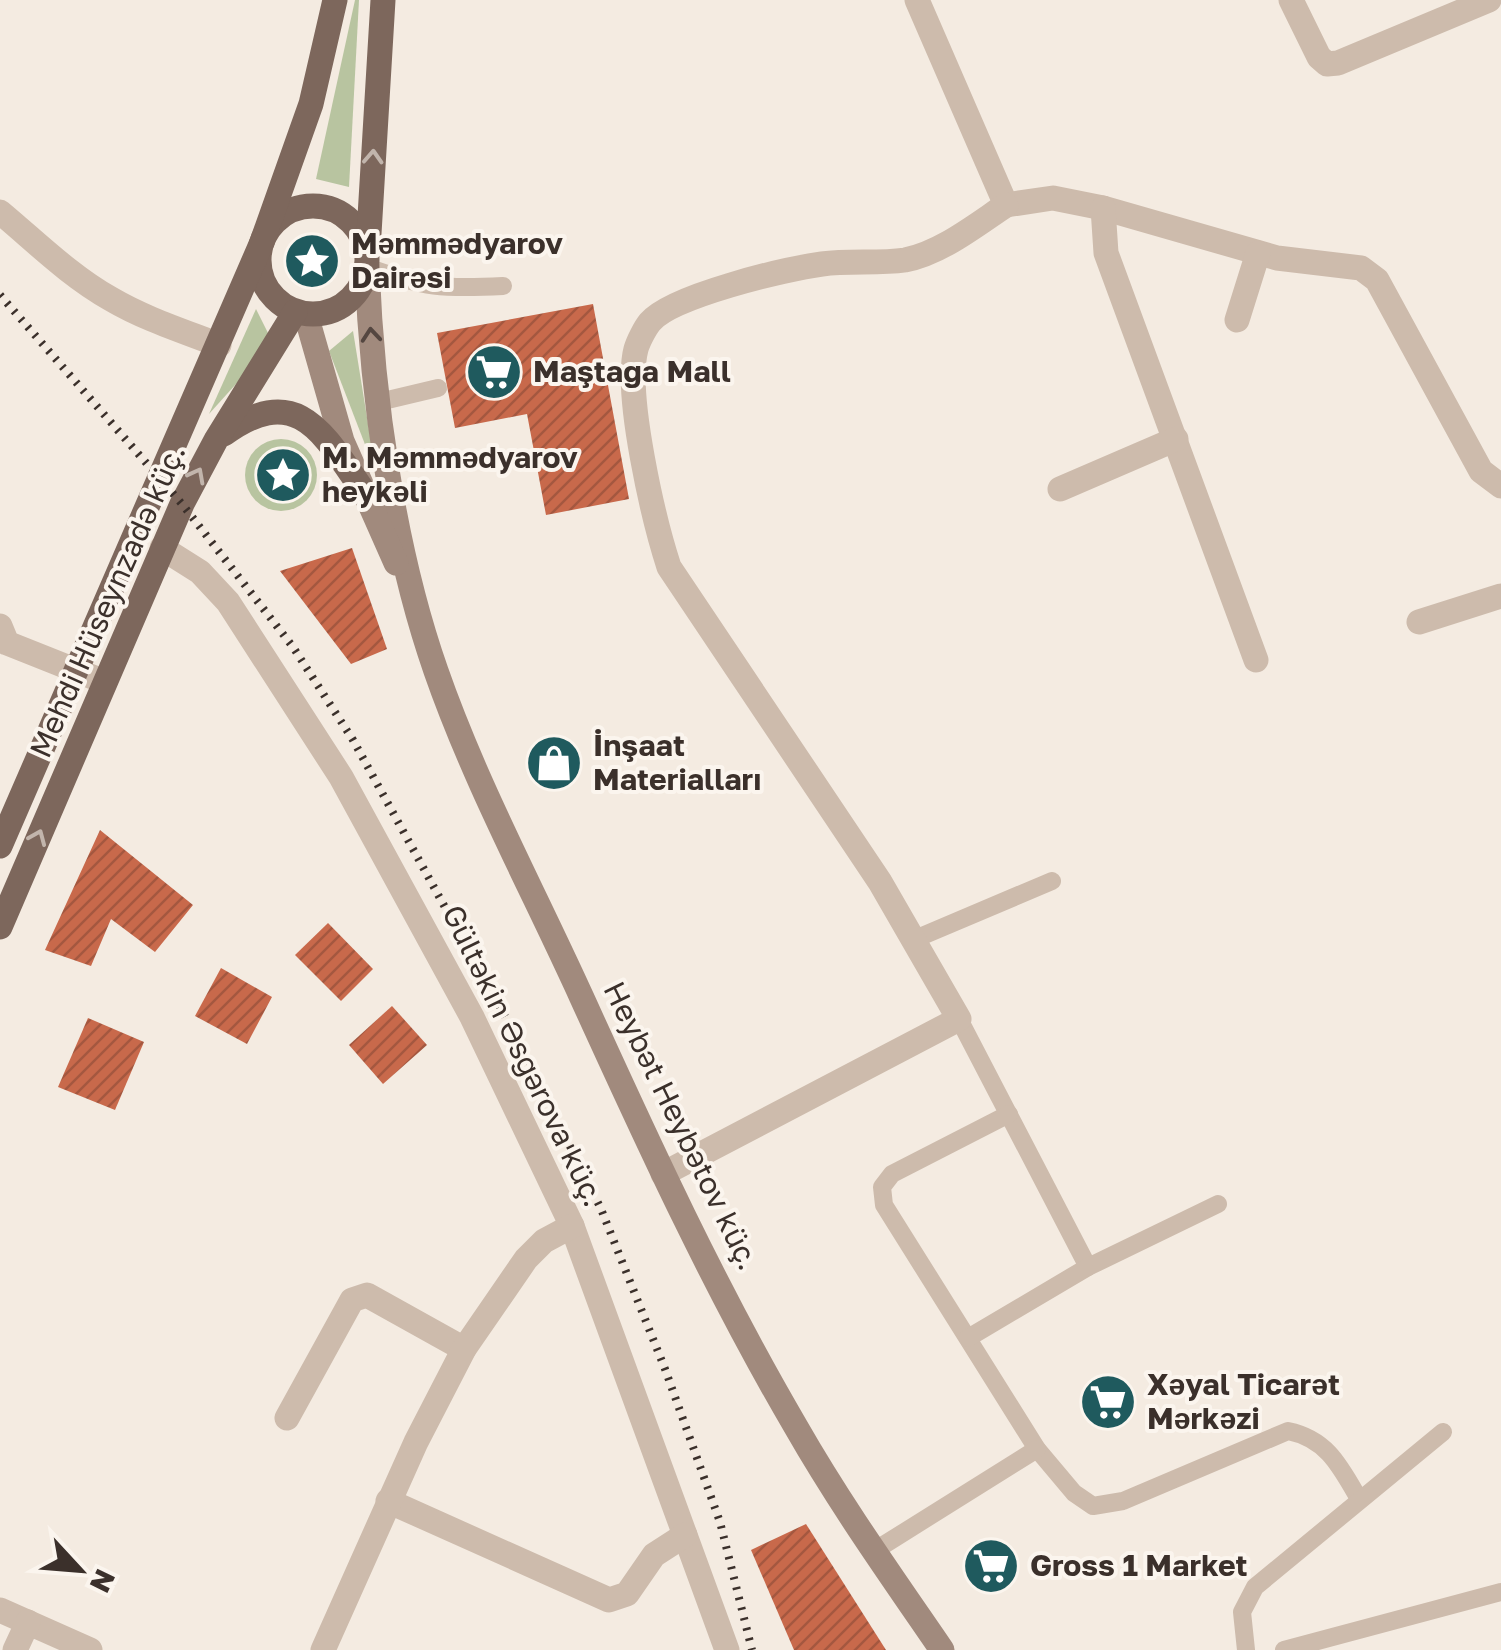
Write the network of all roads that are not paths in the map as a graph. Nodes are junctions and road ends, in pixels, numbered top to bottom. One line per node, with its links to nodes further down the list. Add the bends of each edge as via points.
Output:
1 (334, 0): 9 (main road, Mehdi Hüseynzadə küç., via 311,104)
2 (383, 0): 11 (main road, one-way to 2)
3 (917, 0): 6 (street)
4 (1292, 0): 5 (street, via 1326,64)
5 (1489, 0)
6 (1006, 206): 7 (street, via 1053,198); 34 (street, via 908,260 823,264 672,304 650,322 636,349 634,388 650,500 669,567)
7 (1103, 208): 10 (street); 18 (street, via 1106,253)
8 (0, 212): 15 (street, via 110,299)
9 (262, 242): 11 (main road, via 284,214 320,206 352,222); 13 (main road, via 262,278 274,299); 15 (main road, Mehdi Hüseynzadə küç.)
10 (1258, 253): 14 (street); 20 (street, via 1361,268 1377,280 1481,471)
11 (367, 261): 12 (lane, via 413,284); 13 (main road, via 352,300 330,312); 17 (main road, one-way to 11)
12 (503, 286)
13 (301, 313): 19 (main road, Mehdi Hüseynzadə küç.); 22 (main road)
14 (1237, 320)
15 (220, 346): 29 (main road, Mehdi Hüseynzadə küç.)
16 (438, 388): 17 (lane)
17 (379, 402): 25 (main road)
18 (1176, 439): 21 (street); 28 (street)
19 (216, 440): 22 (main road, via 245,418 297,414 320,428); 23 (main road, Mehdi Hüseynzadə küç., one-way to 19)
20 (1501, 486)
21 (1060, 490)
22 (364, 492): 25 (main road)
23 (162, 548): 30 (main road, Mehdi Hüseynzadə küç.); 39 (street, Gültəkin Əsgərova küç., via 200,572 228,602 341,777 472,1017)
24 (1501, 596): 26 (street)
25 (414, 604): 37 (main road, Heybət Heybətov küç., via 470,755)
26 (1419, 622)
27 (2, 639): 29 (street)
28 (1256, 660)
29 (75, 670): 30 (street); 31 (main road, Mehdi Hüseynzadə küç.)
30 (105, 682): 33 (main road, Mehdi Hüseynzadə küç., one-way to 30)
31 (0, 846)
32 (1052, 881): 34 (lane)
33 (0, 927)
34 (915, 939): 35 (street)
35 (958, 1019): 36 (lane); 37 (street)
36 (1009, 1114): 40 (lane); 41 (lane, via 892,1174 882,1188 884,1204)
37 (663, 1174): 49 (main road, Heybət Heybətov küç., via 796,1427)
38 (1218, 1204): 40 (lane)
39 (572, 1226): 42 (street, via 526,1259); 48 (street, Gültəkin Əsgərova küç.)
40 (1088, 1267): 41 (lane)
41 (968, 1338): 45 (lane)
42 (464, 1349): 43 (street, via 368,1296 352,1300); 47 (street)
43 (287, 1418)
44 (1444, 1432): 46 (lane)
45 (1038, 1449): 46 (lane, via 1093,1506 1123,1501 1288,1431 1309,1436 1332,1454); 49 (lane)
46 (1359, 1498): 58 (lane, via 1255,1587 1242,1612)
47 (388, 1501): 48 (street, via 609,1600 627,1594 654,1555); 55 (street)
48 (685, 1535): 56 (street, Gültəkin Əsgərova küç.)
49 (874, 1551): 57 (main road, Heybət Heybətov küç.)
50 (1501, 1592): 59 (lane)
51 (0, 1610): 52 (street)
52 (28, 1622): 53 (street); 54 (street)
53 (15, 1650)
54 (90, 1650)
55 (322, 1650)
56 (728, 1650)
57 (942, 1650)
58 (1246, 1650)
59 (1284, 1650)

